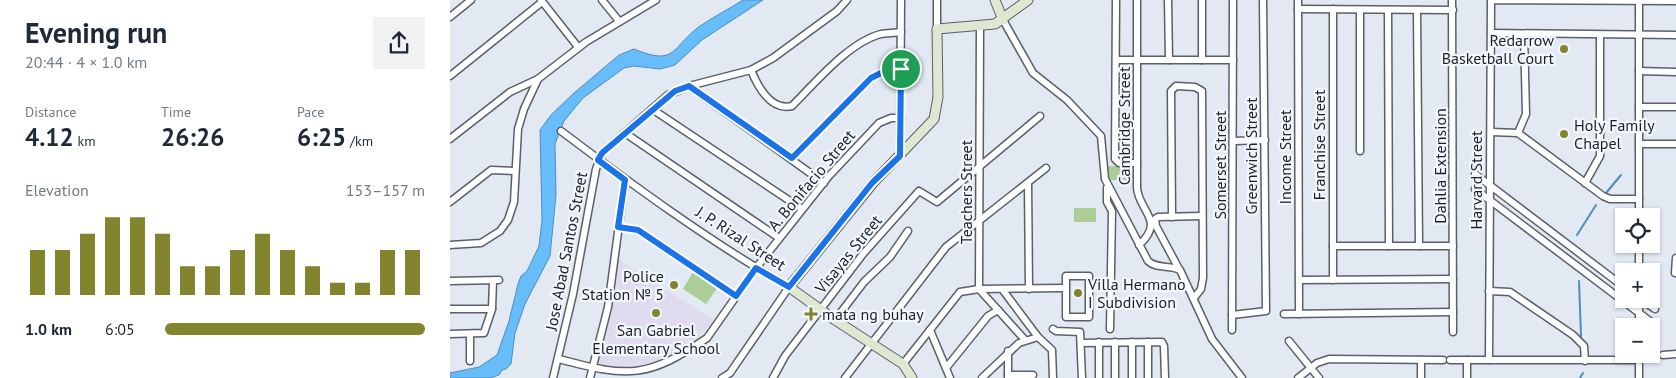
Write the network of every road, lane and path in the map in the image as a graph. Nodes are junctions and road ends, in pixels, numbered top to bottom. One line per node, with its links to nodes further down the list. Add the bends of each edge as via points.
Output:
1 (472, 0): 27 (street)
2 (602, 0): 29 (street)
3 (656, 0): 29 (street)
4 (848, 0): 45 (street, Jose Abad Santos Street, via 797,40)
5 (901, 0): 32 (street)
6 (937, 0): 31 (street)
7 (995, 0): 28 (street)
8 (1116, 0): 39 (street)
9 (1137, 0): 40 (street, Cambridge Street)
10 (1168, 0): 41 (street)
11 (1202, 0): 42 (street)
12 (1233, 0): 43 (street, Somerset Street)
13 (1264, 0): 61 (street, Greenwich Street)
14 (1298, 0): 21 (street, Income Street)
15 (1452, 0): 26 (street, Dahlia Extension)
16 (1490, 0): 19 (street); 33 (street, Harvard Street)
17 (541, 1): 38 (street); 48 (street)
18 (1029, 1): 28 (street)
19 (1639, 1): 20 (street); 36 (street)
20 (1676, 1)
21 (1298, 9): 22 (street); 104 (street, Income Street)
22 (1332, 9): 23 (street); 94 (street, Franchise Street)
23 (1360, 10): 24 (street); 65 (street)
24 (1388, 10): 25 (street); 95 (street)
25 (1417, 10): 26 (street); 96 (street)
26 (1453, 10): 97 (street, Dahlia Extension)
27 (450, 17)
28 (1003, 20): 30 (street); 78 (street, via 1033,73 1067,100 1102,136)
29 (619, 21): 38 (street)
30 (980, 26): 31 (street); 70 (street, Teachers Street)
31 (937, 29): 66 (street, via 938,98 934,119)
32 (901, 32): 44 (street); 45 (street, via 881,34 862,43 792,106 777,106 765,95)
33 (1490, 34): 34 (street); 57 (street, Harvard Street)
34 (1524, 34): 35 (street); 58 (street, via 1526,114)
35 (1600, 35): 36 (street); 77 (street, via 1600,156)
36 (1639, 35): 37 (street); 46 (street)
37 (1676, 35)
38 (578, 47): 49 (street)
39 (1116, 60): 40 (street); 69 (street, via 1115,159 1119,163)
40 (1137, 60): 41 (street); 69 (street, Cambridge Street)
41 (1169, 60): 42 (street)
42 (1202, 60): 43 (street)
43 (1234, 60): 62 (street, Somerset Street)
44 (901, 69): 55 (street); 67 (street, via 885,71 871,78)
45 (751, 70): 50 (street, Jose Abad Santos Street)
46 (1639, 72): 47 (street); 51 (street)
47 (1676, 72)
48 (450, 76)
49 (538, 79): 60 (street, via 510,92); 72 (street, via 518,130)
50 (689, 86): 53 (street, Jose Abad Santos Street, via 668,95); 67 (street)
51 (1639, 107): 52 (street); 63 (street)
52 (1676, 107)
53 (652, 109): 59 (street, Jose Abad Santos Street); 85 (street)
54 (1040, 116): 70 (street)
55 (901, 118): 66 (street); 75 (street, A. Bonifacio Street, via 884,121 874,127)
56 (561, 131): 68 (street, J. P. Rizal Street)
57 (1490, 132): 58 (street); 79 (street, Harvard Street)
58 (1518, 132): 77 (street)
59 (625, 134): 68 (street, Jose Abad Santos Street); 91 (street)
60 (450, 139)
61 (1266, 140): 62 (street); 124 (street, Greenwich Street, via 1264,312)
62 (1234, 141): 124 (street, Somerset Street)
63 (1639, 144): 64 (street); 81 (street)
64 (1676, 144)
65 (1360, 151)
66 (900, 156): 107 (street, via 857,201)
67 (792, 158): 75 (street)
68 (598, 160): 74 (street, J. P. Rizal Street); 147 (street, Jose Abad Santos Street)
69 (1137, 163): 93 (street, Cambridge Street, via 1138,195 1149,213 1150,225 1148,236)
70 (979, 166): 88 (street, Teachers Street); 118 (street, Visayas Street, via 935,202 918,191 863,254)
71 (1046, 168): 76 (street)
72 (515, 170): 83 (street, via 491,170); 92 (street, via 512,211 500,231 481,243)
73 (1475, 174): 79 (street)
74 (625, 180): 89 (street); 99 (street, J. P. Rizal Street)
75 (824, 182): 85 (street, A. Bonifacio Street)
76 (1028, 182): 88 (street); 108 (street)
77 (1585, 183): 81 (street, via 1610,199)
78 (1107, 184): 93 (street); 129 (street, via 1107,202 1112,211)
79 (1490, 186): 82 (street, Harvard Street); 106 (street)
80 (1475, 189): 82 (street)
81 (1639, 199): 84 (street)
82 (1490, 200): 112 (street, Harvard Street); 121 (street)
83 (450, 202)
84 (1639, 208)
85 (802, 209): 91 (street, A. Bonifacio Street)
86 (1172, 216): 87 (street); 87 (street, via 1172,91 1176,86 1200,88 1202,92); 101 (street, via 1158,217 1155,222)
87 (1202, 216): 114 (street, via 1202,285)
88 (980, 221): 110 (street, Teachers Street); 142 (street, via 946,247)
89 (618, 227): 113 (street, via 638,230); 158 (street, via 608,307)
90 (908, 231): 127 (street, via 890,257 864,282)
91 (779, 238): 99 (street, A. Bonifacio Street)
92 (450, 245)
93 (1139, 245): 101 (street, via 1151,264)
94 (1333, 246): 95 (street); 105 (street, Franchise Street)
95 (1389, 246): 96 (street)
96 (1419, 246): 97 (street)
97 (1453, 246): 102 (street, Dahlia Extension)
98 (1676, 258): 100 (street)
99 (756, 268): 107 (street, J. P. Rizal Street); 113 (street, A. Bonifacio Street)
100 (1676, 268)
101 (1180, 270): 114 (street)
102 (1453, 279): 105 (street); 120 (street, Dahlia Extension)
103 (450, 280): 117 (street, via 496,281)
104 (1299, 280): 105 (street); 123 (street, Income Street)
105 (1333, 280)
106 (1615, 280)
107 (789, 287): 118 (street, J. P. Rizal Street); 164 (street, via 730,373)
108 (1029, 288): 109 (street); 111 (street)
109 (1065, 288): 109 (street, via 1066,276 1089,276 1089,317 1066,317)
110 (980, 289): 111 (street); 119 (street); 130 (street, via 960,292)
111 (1002, 289): 135 (street)
112 (1489, 291): 151 (street, Harvard Street); 153 (street, via 1510,292 1573,335 1584,346)
113 (736, 296): 163 (street, A. Bonifacio Street, via 707,338 692,351 658,371)
114 (1194, 298): 177 (street, via 1212,339)
115 (450, 308): 117 (street)
116 (1639, 308): 121 (street)
117 (492, 309): 134 (street, via 484,333)
118 (821, 310): 127 (street, J. P. Rizal Street); 165 (street, Visayas Street)
119 (998, 310): 136 (street); 156 (street, via 988,316)
120 (1453, 312): 123 (street); 132 (street, Dahlia Extension)
121 (1639, 312): 125 (street); 126 (street)
122 (1284, 314): 123 (street)
123 (1299, 314)
124 (1232, 315): 131 (street, Somerset Street)
125 (1639, 318)
126 (1646, 318)
127 (835, 320): 142 (street, J. P. Rizal Street)
128 (1053, 329): 143 (street, via 1080,332)
129 (1110, 329)
130 (930, 330): 155 (street); 156 (street)
131 (1232, 330)
132 (1453, 332)
133 (450, 334): 134 (street)
134 (470, 334): 152 (street)
135 (1038, 336): 136 (street); 170 (street, via 1052,350)
136 (1025, 340): 144 (street)
137 (1289, 341): 157 (street)
138 (1099, 342): 139 (street); 143 (street); 172 (street)
139 (1115, 342): 140 (street); 173 (street)
140 (1132, 342): 141 (street); 174 (street)
141 (1148, 342): 175 (street); 176 (street, via 1164,343)
142 (872, 343): 155 (street, J. P. Rizal Street); 166 (street)
143 (1081, 343): 171 (street)
144 (1008, 352): 160 (street); 169 (street)
145 (1676, 354): 146 (street)
146 (1663, 355)
147 (558, 359): 158 (street, A. Bonifacio Street); 161 (street, Jose Abad Santos Street)
148 (1615, 359): 153 (street)
149 (1421, 360): 150 (street); 157 (street, via 1329,359); 180 (street)
150 (1467, 360): 151 (street); 181 (street)
151 (1489, 360): 153 (street)
152 (470, 361)
153 (1585, 361)
154 (1639, 363): 182 (street)
155 (903, 364): 167 (street, J. P. Rizal Street)
156 (946, 368): 168 (street)
157 (1310, 368): 178 (street); 179 (street)
158 (593, 369): 162 (street); 163 (street, A. Bonifacio Street)
159 (1033, 374): 160 (street)
160 (1008, 376)
161 (553, 378)
162 (590, 378)
163 (627, 378)
164 (722, 378)
165 (772, 378)
166 (845, 378)
167 (912, 378)
168 (950, 378)
169 (982, 378)
170 (1053, 378)
171 (1082, 378)
172 (1099, 378)
173 (1115, 378)
174 (1132, 378)
175 (1148, 378)
176 (1165, 378)
177 (1242, 378)
178 (1298, 378)
179 (1319, 378)
180 (1421, 378)
181 (1467, 378)
182 (1639, 378)

